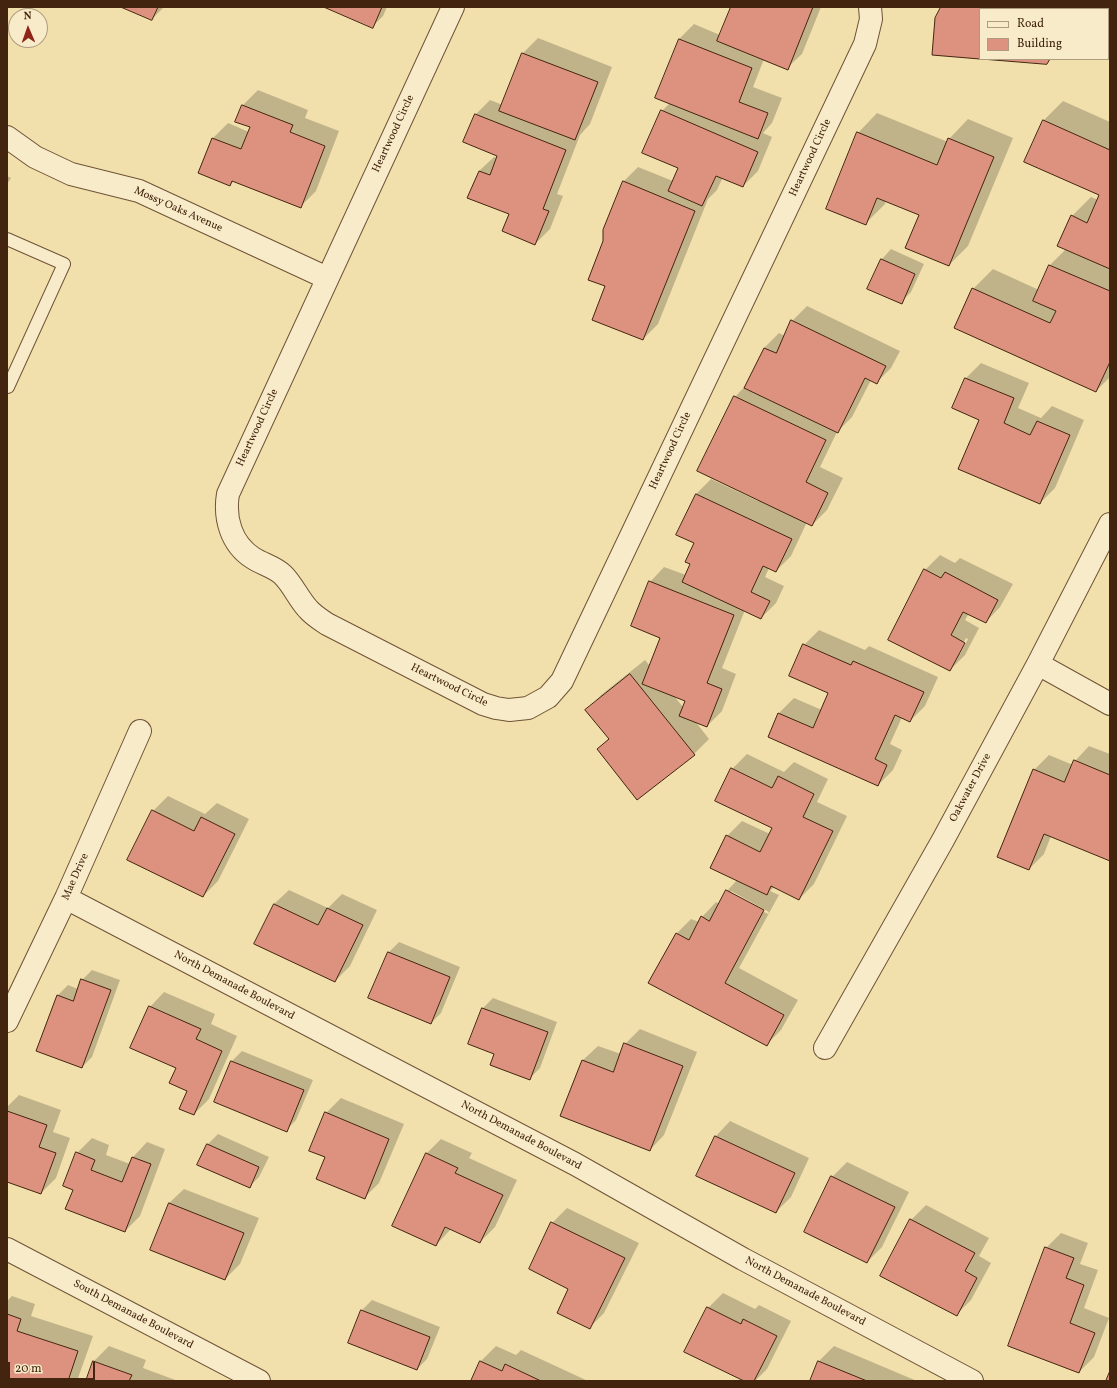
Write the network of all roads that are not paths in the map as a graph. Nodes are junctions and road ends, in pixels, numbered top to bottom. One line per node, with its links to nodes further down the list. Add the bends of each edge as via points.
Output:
1 (453, 7): 5 (street, Heartwood Circle)
2 (870, 7): 5 (street, Heartwood Circle, via 871,19 865,44 562,681 548,697 528,708 509,710 483,704 327,624 308,610 281,573 243,550 231,532 227,520 228,494)
3 (7, 137): 5 (street, Mossy Oaks Avenue, via 35,157 71,174 139,191)
4 (7, 239): 6 (lane, via 64,264)
5 (327, 278)
6 (7, 386)
7 (1110, 524): 8 (street, Oakwater Drive)
8 (1038, 664): 9 (street); 13 (street, Oakwater Drive, via 943,840)
9 (1110, 704)
10 (140, 732): 11 (street, Mae Drive)
11 (66, 898): 12 (street, Mae Drive); 16 (street, North Demanade Boulevard, via 575,1164 743,1259)
12 (7, 1021)
13 (825, 1048)
14 (7, 1249): 15 (street, South Demanade Boulevard)
15 (259, 1381)
16 (972, 1381)

